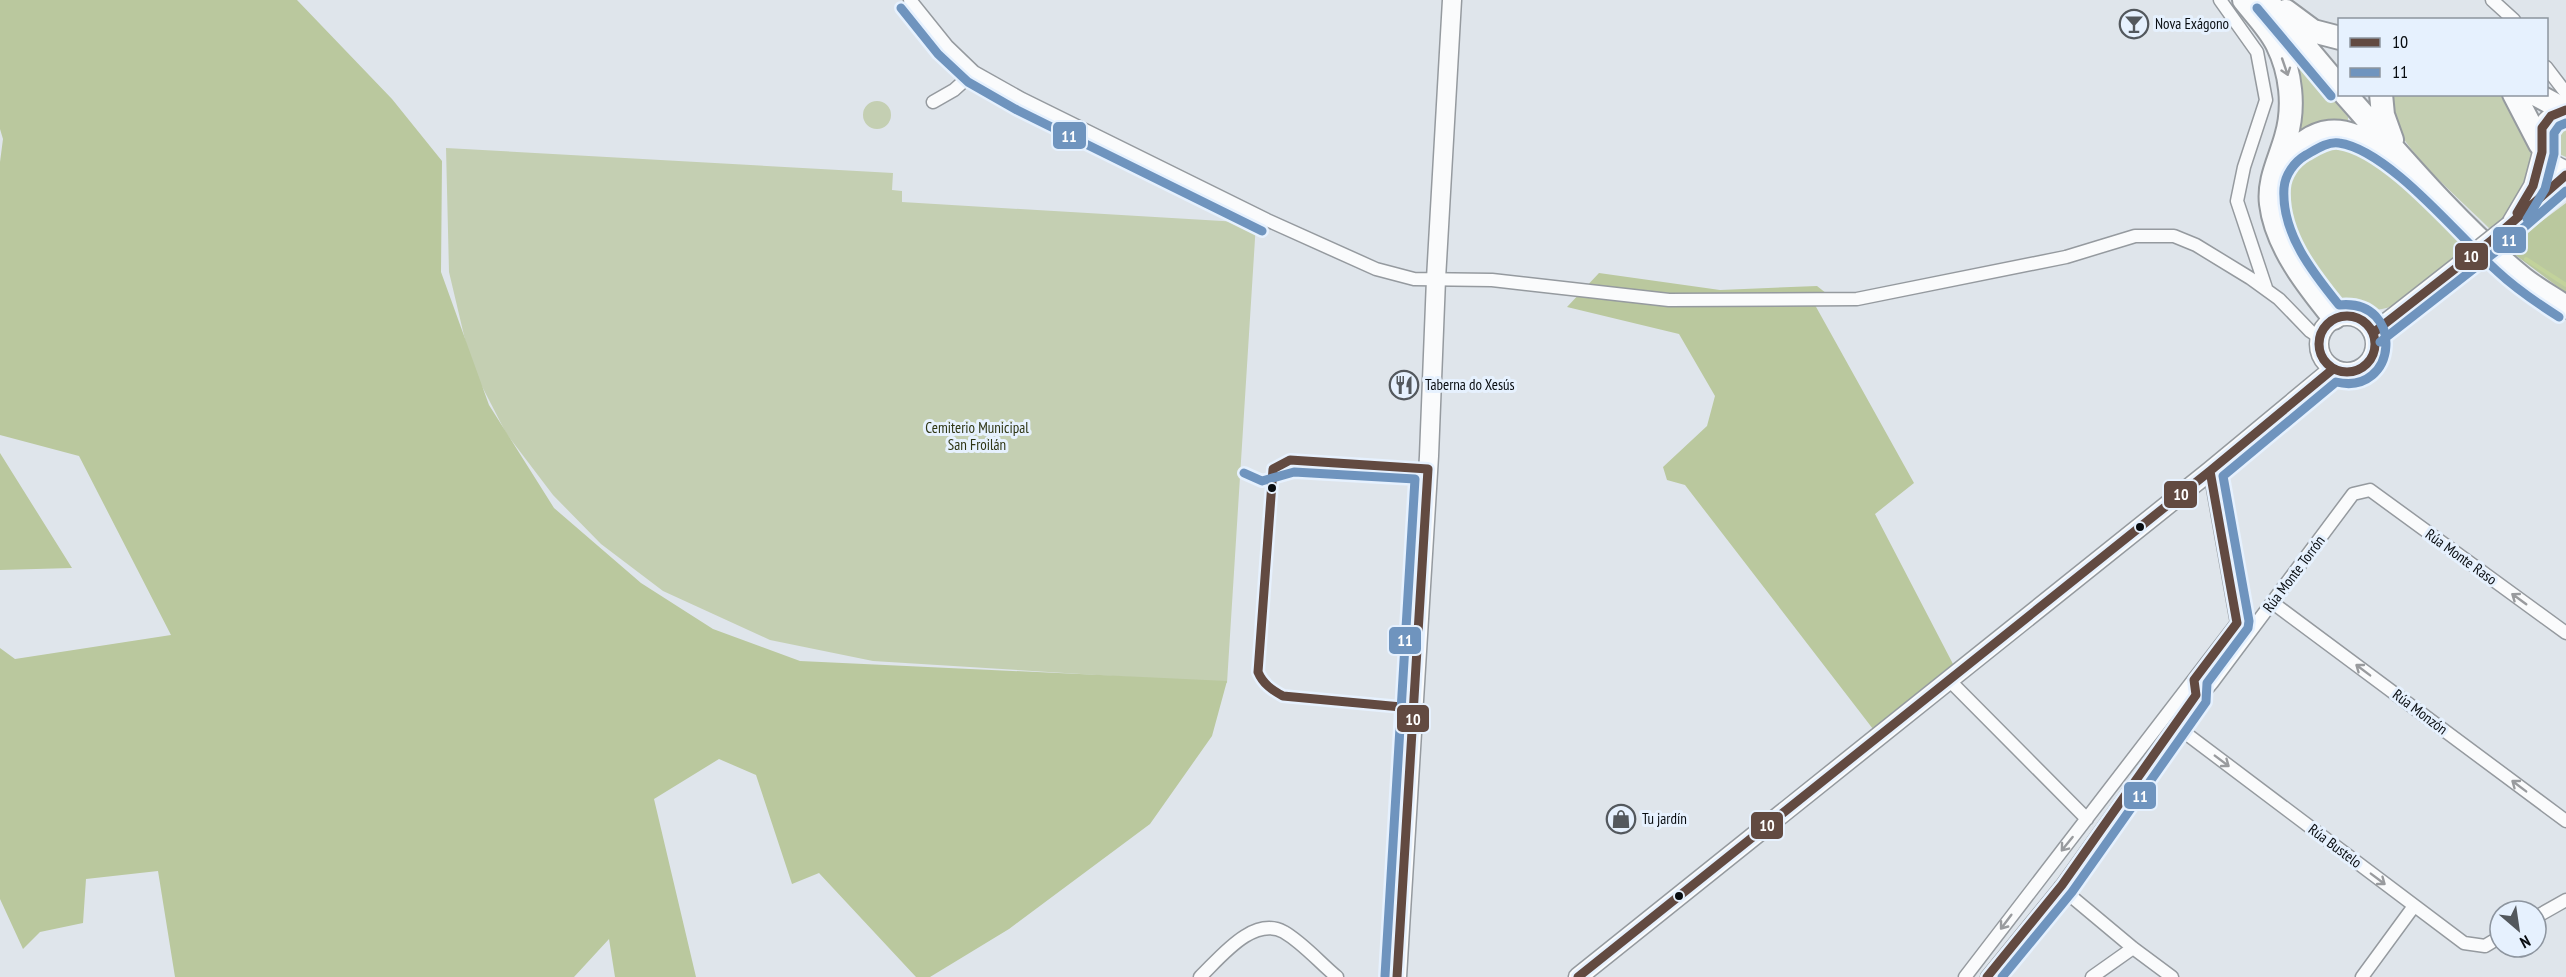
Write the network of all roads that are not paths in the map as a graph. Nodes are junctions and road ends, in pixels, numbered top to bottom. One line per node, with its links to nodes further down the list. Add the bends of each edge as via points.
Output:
1 (910, 0): 12 (street)
2 (1452, 0): 26 (main road)
3 (2220, 0): 27 (street, via 2257,52 2266,100 2236,201)
4 (2244, 0): 23 (highway, one-way to 23, via 2277,43 2288,75 2292,108)
5 (2255, 0): 11 (highway)
6 (2266, 0): 11 (highway)
7 (2276, 0): 10 (highway, via 2294,19 2313,31)
8 (2492, 0): 9 (street)
9 (2512, 18)
10 (2338, 37)
11 (2302, 45): 14 (highway)
12 (974, 72): 18 (street); 26 (street, via 1274,224 1376,269 1414,279)
13 (2548, 73): 19 (street)
14 (2338, 86)
15 (2347, 96): 21 (highway)
16 (2380, 96): 21 (highway, via 2383,115)
17 (2515, 96): 20 (highway)
18 (933, 102)
19 (2553, 103): 20 (main road, via 2542,128)
20 (2541, 148): 22 (main road, via 2548,161); 25 (main road, via 2533,186)
21 (2404, 161): 23 (highway, via 2368,140 2338,130 2314,136 2295,147); 28 (highway, via 2522,277)
22 (2566, 170)
23 (2274, 171): 29 (highway, via 2270,203 2290,257)
24 (2566, 175): 25 (main road)
25 (2510, 225): 30 (main road, bridge)
26 (1436, 279): 27 (street, via 1492,280 1669,300 1857,298 2066,257 2135,236 2175,236); 54 (main road)
27 (2266, 290): 31 (street)
28 (2566, 307)
29 (2334, 318): 30 (main road, via 2360,318); 31 (main road)
30 (2373, 333): 32 (main road, via 2376,348 2369,363 2355,372)
31 (2319, 337): 32 (main road, via 2321,355)
32 (2333, 369): 33 (main road)
33 (2210, 471): 37 (main road); 38 (street, via 2237,623)
34 (2353, 494): 35 (street, Rúa Monte Torrón); 36 (street, Rúa Monte Raso, one-way to 34, via 2370,490)
35 (2273, 603): 39 (street, Rúa Monte Torrón); 42 (street, Rúa Monzón, one-way to 35)
36 (2566, 633)
37 (1949, 680): 41 (street); 55 (main road)
38 (2194, 680): 39 (street); 40 (street, Rúa Monte Torrón, via 2196,695); 41 (street)
39 (2212, 683): 40 (street, Rúa Monte Torrón)
40 (2176, 726): 44 (street, Rúa Monte Torrón); 46 (street, Rúa Bustelo, one-way to 46)
41 (2087, 819): 43 (street, one-way to 43)
42 (2566, 821)
43 (2044, 872): 44 (street, via 2057,870 2062,875); 44 (street, via 2042,886 2048,890); 50 (street, one-way to 50)
44 (2060, 887): 49 (street); 51 (street, Rúa Monte Torrón)
45 (2566, 900): 47 (street)
46 (2414, 906): 48 (street, Rúa Bustelo, via 2464,943); 60 (street)
47 (2548, 910)
48 (2488, 944)
49 (2133, 948): 58 (street); 59 (street)
50 (1976, 963): 51 (street, via 1981,973); 56 (street); 57 (street)
51 (1990, 975)
52 (1200, 977): 53 (street, via 1250,932 1269,928 1283,932)
53 (1337, 977)
54 (1397, 977)
55 (1578, 977)
56 (1965, 977)
57 (1975, 977)
58 (2092, 977)
59 (2172, 977)
60 (2362, 977)

